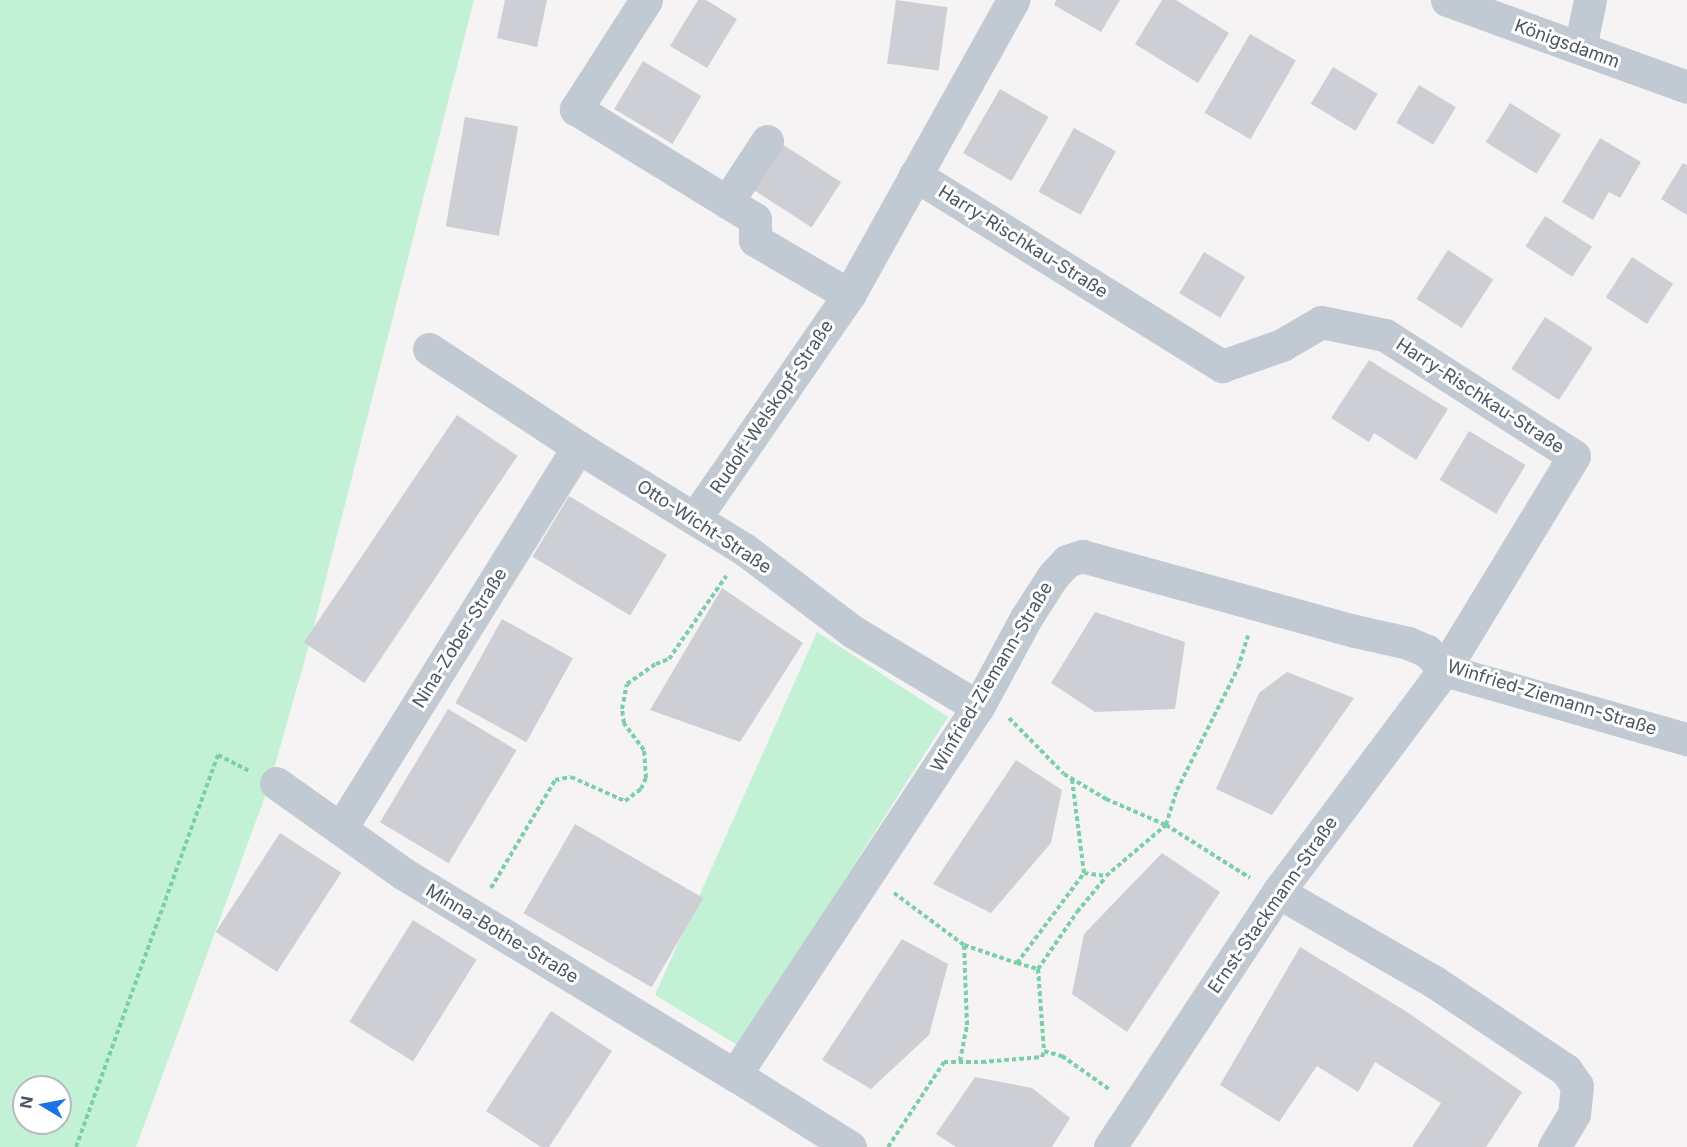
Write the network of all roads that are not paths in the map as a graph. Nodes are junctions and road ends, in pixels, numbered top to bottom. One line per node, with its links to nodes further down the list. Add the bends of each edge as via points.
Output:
1 (646, 0): 9 (street, via 576,109)
2 (1013, 0): 8 (street, Rudolf-Welskopf-Straße)
3 (1447, 0): 5 (street, Königsdamm)
4 (1590, 0): 5 (street)
5 (1580, 48): 6 (street, Königsdamm)
6 (1687, 87)
7 (767, 141): 9 (street)
8 (915, 175): 10 (street, Rudolf-Welskopf-Straße); 14 (street, Harry-Rischkau-Straße, via 1222,366 1282,345 1321,322 1385,335 1574,456)
9 (727, 202): 10 (street, via 755,219 755,240)
10 (849, 295): 13 (street, Rudolf-Welskopf-Straße)
11 (429, 349): 12 (street, Otto-Wicht-Straße)
12 (578, 447): 13 (street, Otto-Wicht-Straße); 18 (street, Nina-Zober-Straße)
13 (695, 518): 15 (street, Otto-Wicht-Straße, via 744,549 852,631)
14 (1444, 670): 15 (street, Winfried-Ziemann-Straße, via 1427,651 1408,643 1083,556 1067,561 1053,576); 16 (street, Winfried-Ziemann-Straße); 19 (street, Ernst-Stackmann-Straße)
15 (978, 707): 20 (street, Winfried-Ziemann-Straße)
16 (1687, 739)
17 (276, 783): 18 (street, Minna-Bothe-Straße)
18 (341, 828): 20 (street, Minna-Bothe-Straße, via 404,874)
19 (1278, 892): 22 (street, Ernst-Stackmann-Straße); 23 (street, via 1433,981 1566,1070 1576,1086 1574,1114)
20 (735, 1075): 21 (street)
21 (850, 1147)
22 (1110, 1147)
23 (1554, 1147)

